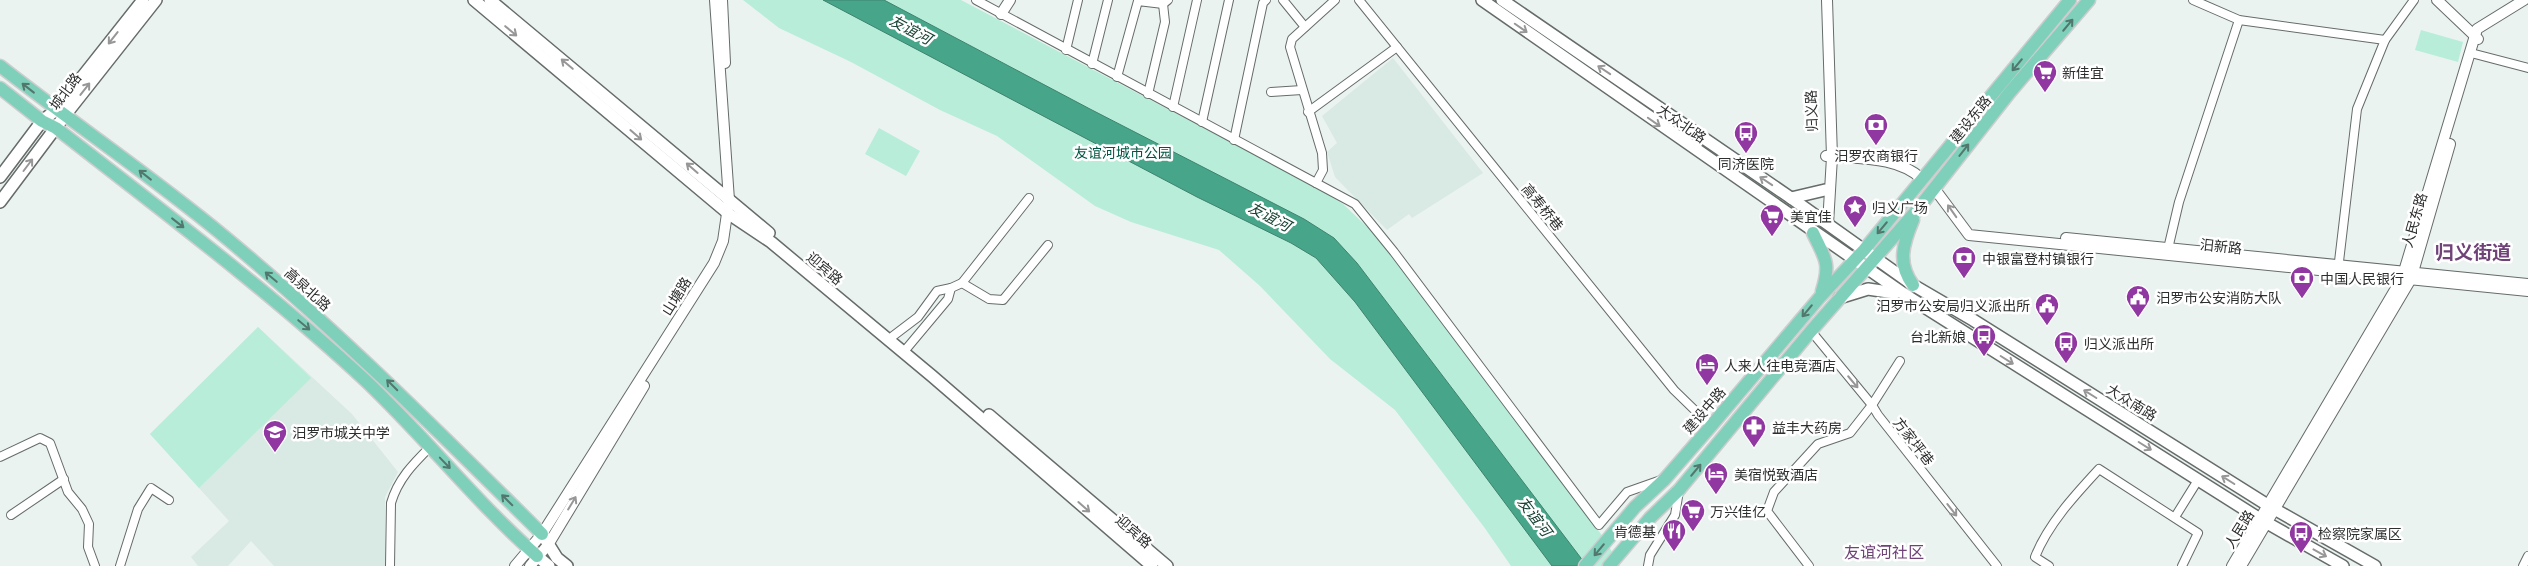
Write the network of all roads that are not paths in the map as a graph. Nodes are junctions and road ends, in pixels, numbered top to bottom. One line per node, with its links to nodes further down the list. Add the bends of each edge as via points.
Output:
1 (143, 0): 48 (main road, 城北路, one-way to 48)
2 (156, 0): 48 (main road, 城北路, one-way to 2)
3 (474, 0): 63 (main road, 迎宾路, one-way to 63)
4 (490, 0): 63 (main road, 迎宾路, one-way to 4)
5 (715, 0): 63 (street, 山塘路)
6 (722, 0): 63 (street, 山塘路)
7 (976, 0): 31 (street)
8 (1010, 0): 31 (street)
9 (1078, 0): 37 (street)
10 (1108, 0): 39 (street)
11 (1137, 0): 29 (street); 42 (street)
12 (1197, 0): 47 (street)
13 (1229, 0): 51 (street)
14 (1266, 0): 53 (street)
15 (1283, 0): 33 (street)
16 (1335, 0): 33 (street)
17 (1360, 0): 36 (street, 高寿桥巷)
18 (1482, 0): 66 (main road, 大众北路, one-way to 66)
19 (1502, 0): 61 (main road, 大众北路, one-way to 19)
20 (1822, 0): 54 (street, 归义路)
21 (1827, 0): 54 (street)
22 (2070, 0): 56 (main road, 建设东路, one-way to 56)
23 (2089, 0): 58 (main road, 建设东路, one-way to 23)
24 (2193, 0): 32 (street)
25 (2414, 0): 35 (street)
26 (2437, 0): 34 (street)
27 (2444, 0): 34 (street)
28 (2524, 0): 34 (street)
29 (1166, 2): 46 (street, via 1165,22)
30 (2528, 6): 34 (street)
31 (1001, 14): 37 (street)
32 (2239, 20): 35 (street); 69 (street, via 2179,202)
33 (1305, 27): 44 (street, via 1292,39 1290,47)
34 (2479, 35): 38 (street, 人民东路)
35 (2385, 40): 72 (street, via 2357,108)
36 (1397, 47): 49 (street); 87 (street, 高寿桥巷, via 1674,390)
37 (1066, 50): 39 (street)
38 (2474, 53): 41 (street); 74 (street, 人民东路)
39 (1092, 64): 42 (street)
40 (0, 66): 48 (main road, 高泉北路, one-way to 40)
41 (2528, 68)
42 (1117, 77): 46 (street)
43 (0, 88): 50 (main road)
44 (1302, 90): 45 (street); 49 (street)
45 (1271, 92)
46 (1148, 94): 47 (street)
47 (1173, 107): 51 (street)
48 (61, 112): 50 (main road, 城北路); 52 (main road, 城北路); 99 (main road, 高泉北路, one-way to 48, via 385,379 282,286 224,236)
49 (1308, 112): 57 (street, via 1322,153 1323,170)
50 (42, 121): 52 (main road); 55 (main road, 城北路)
51 (1202, 122): 53 (street)
52 (56, 128): 62 (main road, 城北路, one-way to 52); 88 (main road, one-way to 88, via 310,330 368,383)
53 (1234, 140): 57 (street)
54 (1829, 157): 56 (street, via 1892,163 1911,169); 59 (street, 归义路); 65 (street)
55 (0, 177)
56 (1922, 179): 68 (main road, 建设东路, one-way to 68)
57 (1316, 183): 91 (street, via 1355,204 1599,525 1627,492)
58 (1934, 188): 64 (main road, 建设东路); 69 (street, 汨新路, one-way to 58, via 1969,235)
59 (1825, 190): 61 (main road); 65 (street, 归义路)
60 (1029, 198): 75 (street)
61 (1791, 198): 65 (main road, 大众北路)
62 (0, 202)
63 (732, 209): 83 (main road, 迎宾路); 99 (street, 山塘路, via 714,264); 108 (main road, 迎宾路, one-way to 108)
64 (1918, 209): 70 (main road, 建设东路); 78 (main road, via 1902,251)
65 (1826, 222): 68 (main road, 大众北路)
66 (1813, 233): 71 (main road, 大众北路); 80 (main road, via 1827,262 1828,271)
67 (1048, 245): 75 (street, via 1003,300 989,299)
68 (1864, 250): 70 (main road, 大众北路); 71 (main road, 建设中路)
69 (2168, 250): 72 (street, 汨新路)
70 (1875, 258): 73 (main road); 78 (main road, 大众南路)
71 (1853, 260): 73 (main road, 大众北路); 80 (main road, 建设中路)
72 (2338, 268): 74 (street, 汨新路)
73 (1865, 269): 78 (main road, 大众南路); 81 (main road)
74 (2408, 275): 76 (street); 79 (street, 汨新路); 95 (street, 人民东路)
75 (962, 283): 77 (street)
76 (2528, 284)
77 (951, 288): 83 (street, via 937,290 918,317); 84 (street, via 948,298)
78 (1910, 291): 81 (main road, via 1868,289); 92 (main road, 大众南路, one-way to 92); 95 (main road, 大众南路, one-way to 78, via 1973,320)
79 (2528, 291)
80 (1820, 296): 87 (main road, 建设中路, one-way to 87)
81 (1839, 298): 82 (main road)
82 (1811, 331): 86 (street, 方家坪巷, one-way to 86); 93 (main road, one-way to 82)
83 (893, 336): 84 (main road, 迎宾路)
84 (908, 348): 109 (main road, 迎宾路)
85 (1900, 361): 86 (street)
86 (1872, 405): 113 (street, via 1850,433 1818,444 1774,492 1767,511); 114 (street, 方家坪巷, one-way to 114)
87 (1711, 426): 91 (main road, 建设中路)
88 (430, 447): 101 (main road, one-way to 101); 104 (street, via 404,473 394,493)
89 (0, 457): 90 (street, via 40,438 50,443)
90 (64, 479): 96 (street); 102 (street, via 68,492 89,524 88,547)
91 (1664, 480): 110 (main road, 建设中路, one-way to 110, via 1635,507)
92 (2198, 480): 97 (street); 98 (main road, 大众南路)
93 (1679, 490): 111 (main road); 112 (street, via 1675,515 1650,555)
94 (169, 500): 103 (street, via 151,488 138,509)
95 (2272, 508): 98 (street, 人民东路); 120 (main road, 大众南路)
96 (11, 515)
97 (2175, 517): 115 (street, via 2099,469 2073,497 2039,546 2035,557); 116 (street, via 2198,533)
98 (2264, 521): 117 (street, 人民路); 118 (street, 人民路); 119 (main road, 大众南路, one-way to 119)
99 (545, 540): 101 (street, 山塘路); 107 (main road, 高泉北路)
100 (2528, 556): 121 (street)
101 (532, 557): 105 (street, 山塘路); 106 (main road)
102 (95, 566)
103 (120, 566)
104 (390, 566)
105 (515, 566)
106 (549, 566)
107 (567, 566)
108 (1152, 566)
109 (1167, 566)
110 (1586, 566)
111 (1608, 566)
112 (1648, 566)
113 (1809, 566)
114 (1997, 566)
115 (2049, 566)
116 (2182, 566)
117 (2232, 566)
118 (2241, 566)
119 (2343, 566)
120 (2375, 566)
121 (2523, 566)

